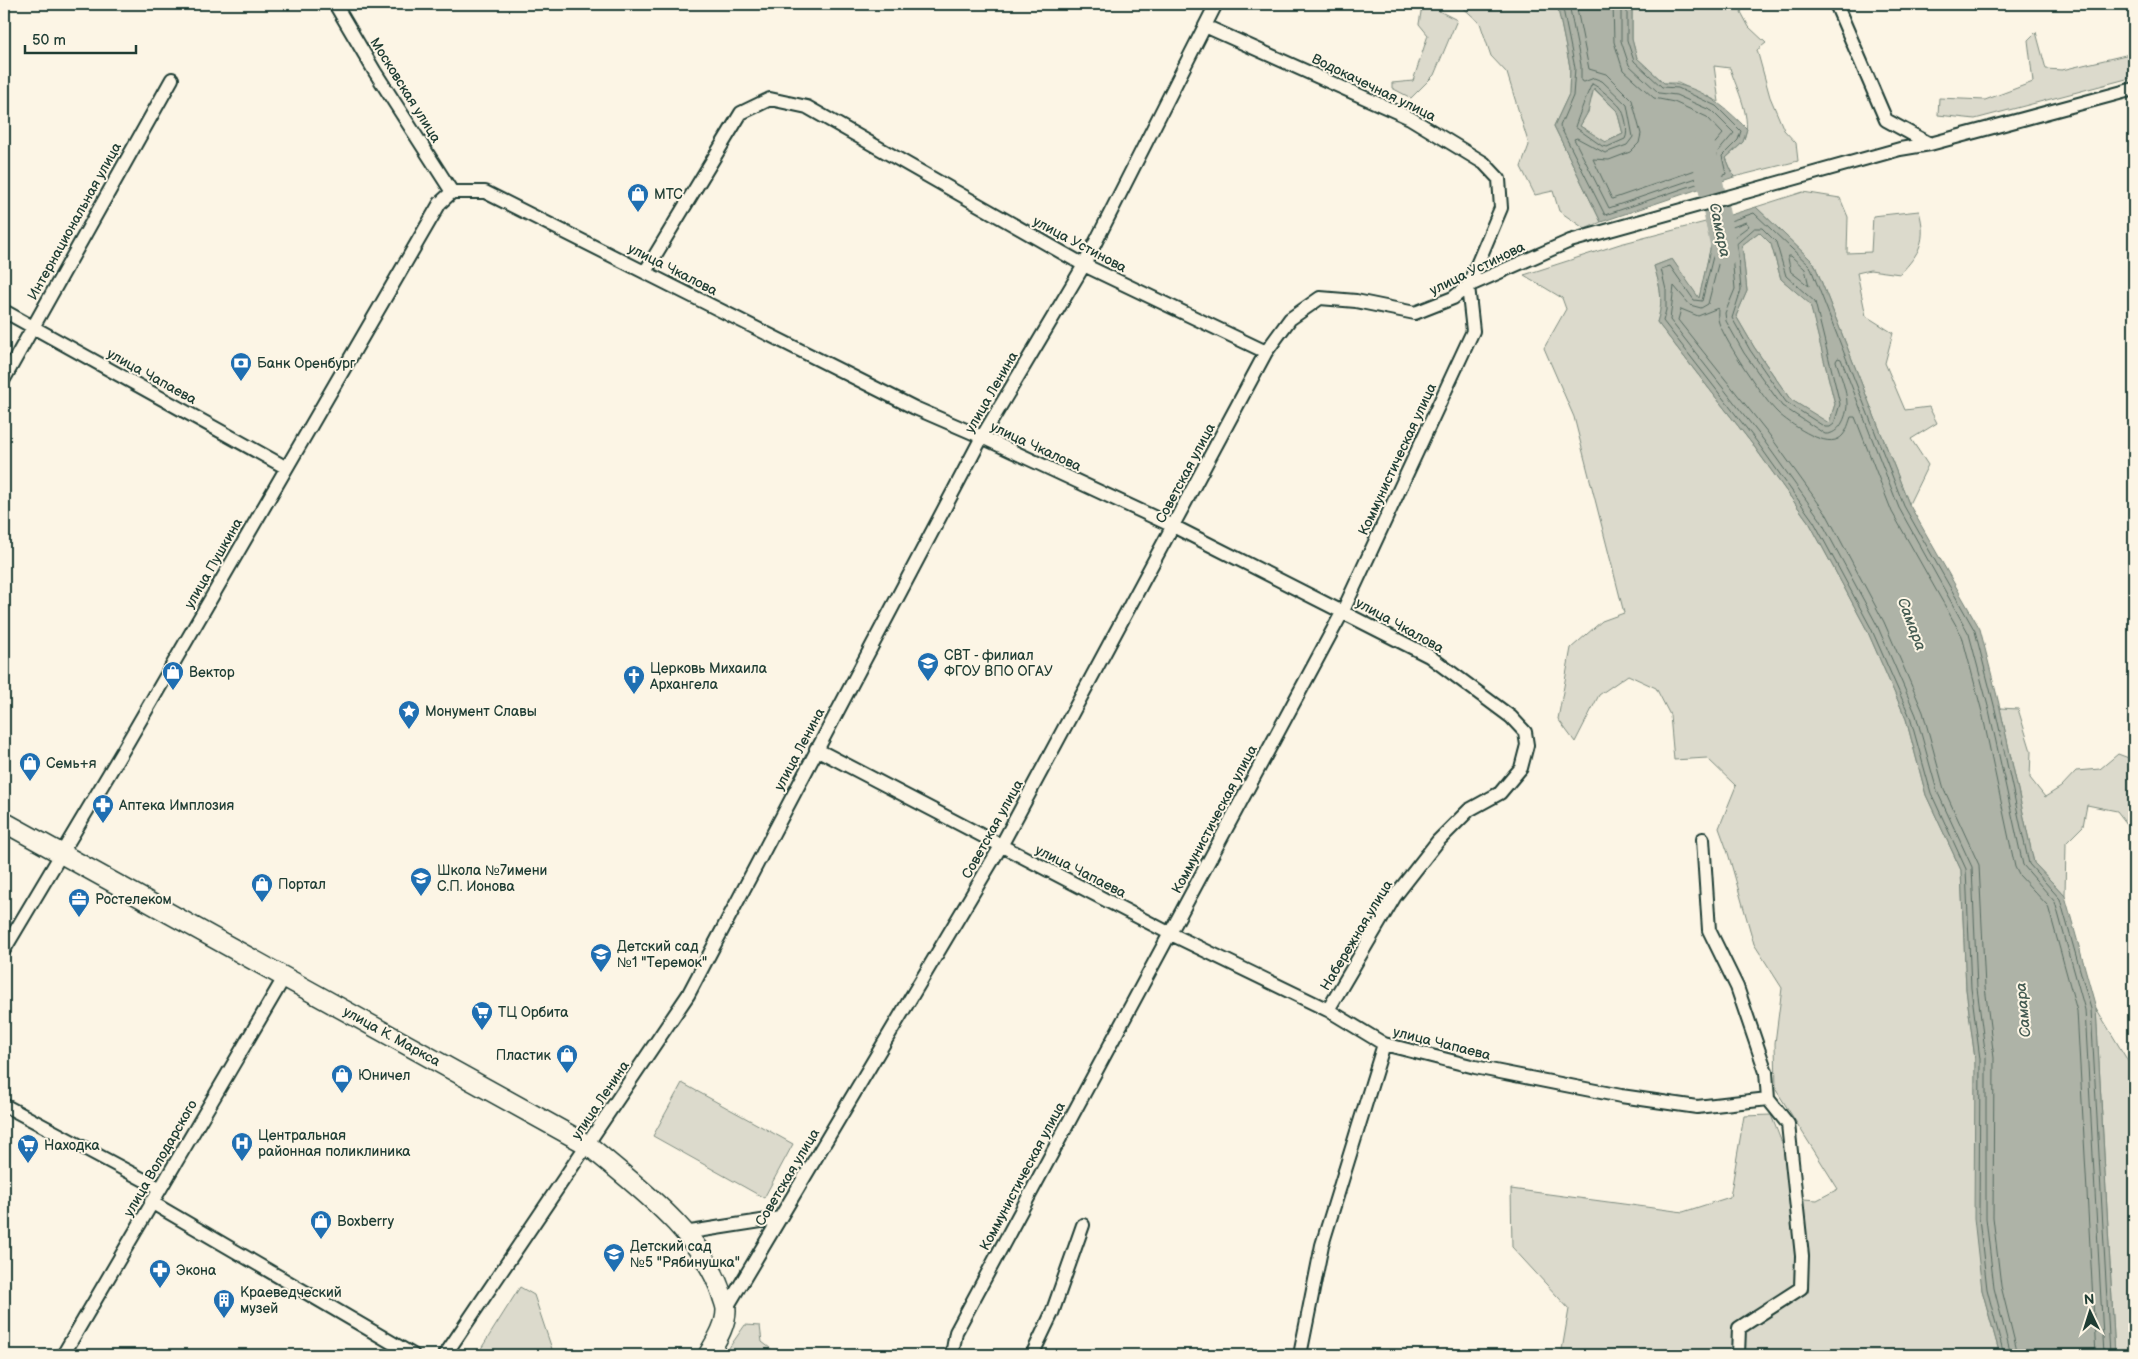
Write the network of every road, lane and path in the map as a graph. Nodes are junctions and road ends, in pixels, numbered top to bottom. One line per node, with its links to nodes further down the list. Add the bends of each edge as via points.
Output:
1 (335, 4): 8 (street, Московская улица)
2 (1216, 4): 4 (street, улица Ленина)
3 (1836, 4): 7 (street, via 1886,120)
4 (1206, 26): 9 (street, улица Ленина); 11 (street, Водокачечная улица, via 1410,118 1484,163 1498,179 1501,208)
5 (172, 79): 13 (street, Интернациональная улица)
6 (2134, 89): 7 (street, улица Устинова)
7 (1930, 144): 11 (street, улица Устинова, via 1900,149 1570,241)
8 (452, 192): 10 (street, улица Чкалова, via 485,192); 17 (street, улица Пушкина, via 440,203)
9 (1084, 265): 10 (street, улица Устинова, via 808,107 770,99 741,113); 14 (street, улица Устинова); 16 (street, улица Ленина)
10 (645, 272): 16 (street, улица Чкалова, via 914,408)
11 (1468, 286): 14 (street, улица Устинова, via 1453,298 1415,313 1356,301 1320,298 1290,319); 19 (street, Коммунистическая улица, via 1473,331)
12 (4, 311): 13 (street, улица Чапаева)
13 (32, 327): 15 (street, Интернациональная улица); 17 (street, улица Чапаева)
14 (1266, 352): 18 (street, Советская улица)
15 (4, 379)
16 (982, 437): 18 (street, улица Чкалова); 21 (street, улица Ленина)
17 (285, 467): 25 (street, улица Пушкина, via 122,752)
18 (1173, 526): 19 (street, улица Чкалова); 24 (street, Советская улица)
19 (1343, 611): 20 (street, улица Чкалова, via 1430,656 1511,717 1526,732); 26 (street, Коммунистическая улица)
20 (1527, 745): 29 (street, Набережная улица, via 1521,768 1500,793 1469,810 1438,841 1395,896)
21 (816, 749): 24 (street, улица Чапаева); 33 (street, улица Ленина, via 688,995)
22 (4, 822): 25 (main road, улица К. Маркса)
23 (1703, 839): 31 (street, via 1709,930 1737,987 1766,1072)
24 (1001, 846): 26 (street, улица Чапаева); 36 (street, Советская улица)
25 (60, 853): 27 (street, улица Пушкина); 28 (main road, улица К. Маркса)
26 (1169, 933): 29 (street, улица Чапаева); 44 (street, Коммунистическая улица, via 956,1332)
27 (4, 950)
28 (285, 976): 33 (main road, улица К. Маркса); 34 (street, улица Володарского)
29 (1328, 1010): 30 (street, улица Чапаева)
30 (1384, 1044): 31 (street, улица Чапаева, via 1484,1069 1697,1108); 46 (street, via 1322,1245)
31 (1768, 1098): 47 (street, via 1788,1124 1802,1256 1801,1288 1739,1328)
32 (4, 1105): 34 (street)
33 (588, 1145): 38 (main road, улица К. Маркса, via 669,1215); 42 (street, улица Ленина)
34 (159, 1188): 35 (street, улица Володарского)
35 (151, 1202): 40 (street, улица Володарского); 41 (street)
36 (780, 1218): 38 (street); 39 (street, Советская улица)
37 (1083, 1225): 45 (street, via 1052,1313)
38 (684, 1233): 39 (main road, улица К. Маркса, via 717,1280)
39 (726, 1309): 43 (main road, via 721,1333)
40 (63, 1355)
41 (413, 1355)
42 (445, 1355)
43 (708, 1355)
44 (952, 1355)
45 (1032, 1355)
46 (1300, 1355)
47 (1738, 1355)

